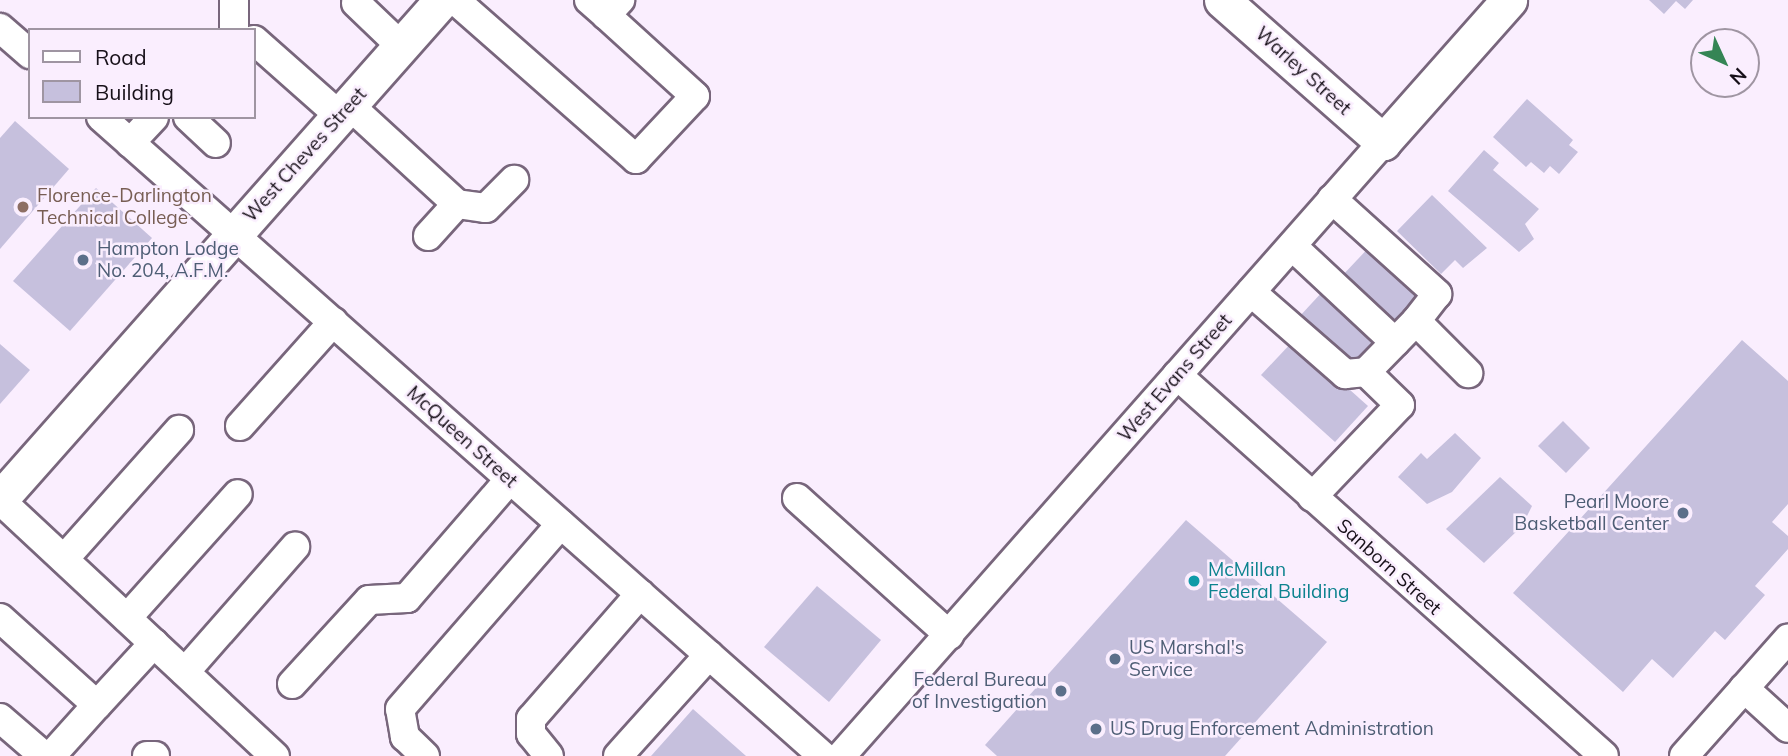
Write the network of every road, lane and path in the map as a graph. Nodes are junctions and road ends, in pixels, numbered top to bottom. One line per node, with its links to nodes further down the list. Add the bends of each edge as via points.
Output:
1 (442, 0): 9 (main road, West Cheves Street)
2 (455, 0): 6 (street, via 636,159 695,96)
3 (1222, 0): 15 (main road, Warley Street)
4 (1509, 0): 15 (main road, West Evans Street)
5 (356, 3): 9 (street)
6 (605, 5)
7 (0, 28): 10 (street)
8 (256, 38): 11 (street)
9 (401, 46): 11 (main road, West Cheves Street)
10 (28, 52)
11 (344, 110): 20 (street); 21 (main road, West Cheves Street)
12 (103, 119): 16 (street, McQueen Street)
13 (152, 119): 16 (street)
14 (190, 119): 17 (street)
15 (1383, 142): 19 (street, West Evans Street)
16 (130, 143): 21 (street, McQueen Street)
17 (216, 143)
18 (514, 180): 20 (street, via 486,208)
19 (1332, 200): 23 (street, West Evans Street); 25 (street, via 1437,294)
20 (457, 204): 22 (street)
21 (234, 235): 26 (street, McQueen Street); 37 (main road, West Cheves Street)
22 (428, 236)
23 (1292, 246): 24 (street, West Evans Street); 27 (street)
24 (1251, 292): 28 (street, via 1345,374); 30 (street, West Evans Street)
25 (1416, 321): 27 (street); 29 (street)
26 (333, 322): 31 (street); 33 (street, McQueen Street)
27 (1395, 342): 28 (street)
28 (1366, 372): 35 (street, via 1400,405)
29 (1468, 373)
30 (1177, 375): 35 (street, Sanborn Street); 44 (street, West Evans Street)
31 (240, 426)
32 (179, 430): 40 (street)
33 (510, 479): 38 (street, McQueen Street); 49 (street, via 407,598 369,600)
34 (238, 494): 43 (street)
35 (1312, 497): 64 (street, Sanborn Street)
36 (797, 498): 44 (street)
37 (0, 499): 40 (street)
38 (561, 524): 41 (street, McQueen Street); 59 (street, via 400,709 405,737)
39 (295, 547): 48 (street)
40 (64, 559): 43 (street)
41 (640, 594): 47 (street, McQueen Street); 60 (street, via 531,719 531,734)
42 (0, 618): 51 (street)
43 (127, 618): 46 (street)
44 (949, 635): 63 (street, West Evans Street)
45 (1788, 639): 50 (street)
46 (153, 643): 48 (street); 51 (street)
47 (709, 655): 61 (street); 62 (street, McQueen Street)
48 (185, 672): 58 (street)
49 (292, 684)
50 (1744, 688): 53 (street); 65 (street)
51 (97, 705): 55 (street)
52 (0, 718): 54 (street)
53 (1788, 728)
54 (44, 756)
55 (51, 756)
56 (147, 756): 57 (street)
57 (155, 756)
58 (275, 756)
59 (425, 756)
60 (549, 756)
61 (618, 756)
62 (823, 756)
63 (841, 756)
64 (1604, 756)
65 (1684, 756)

